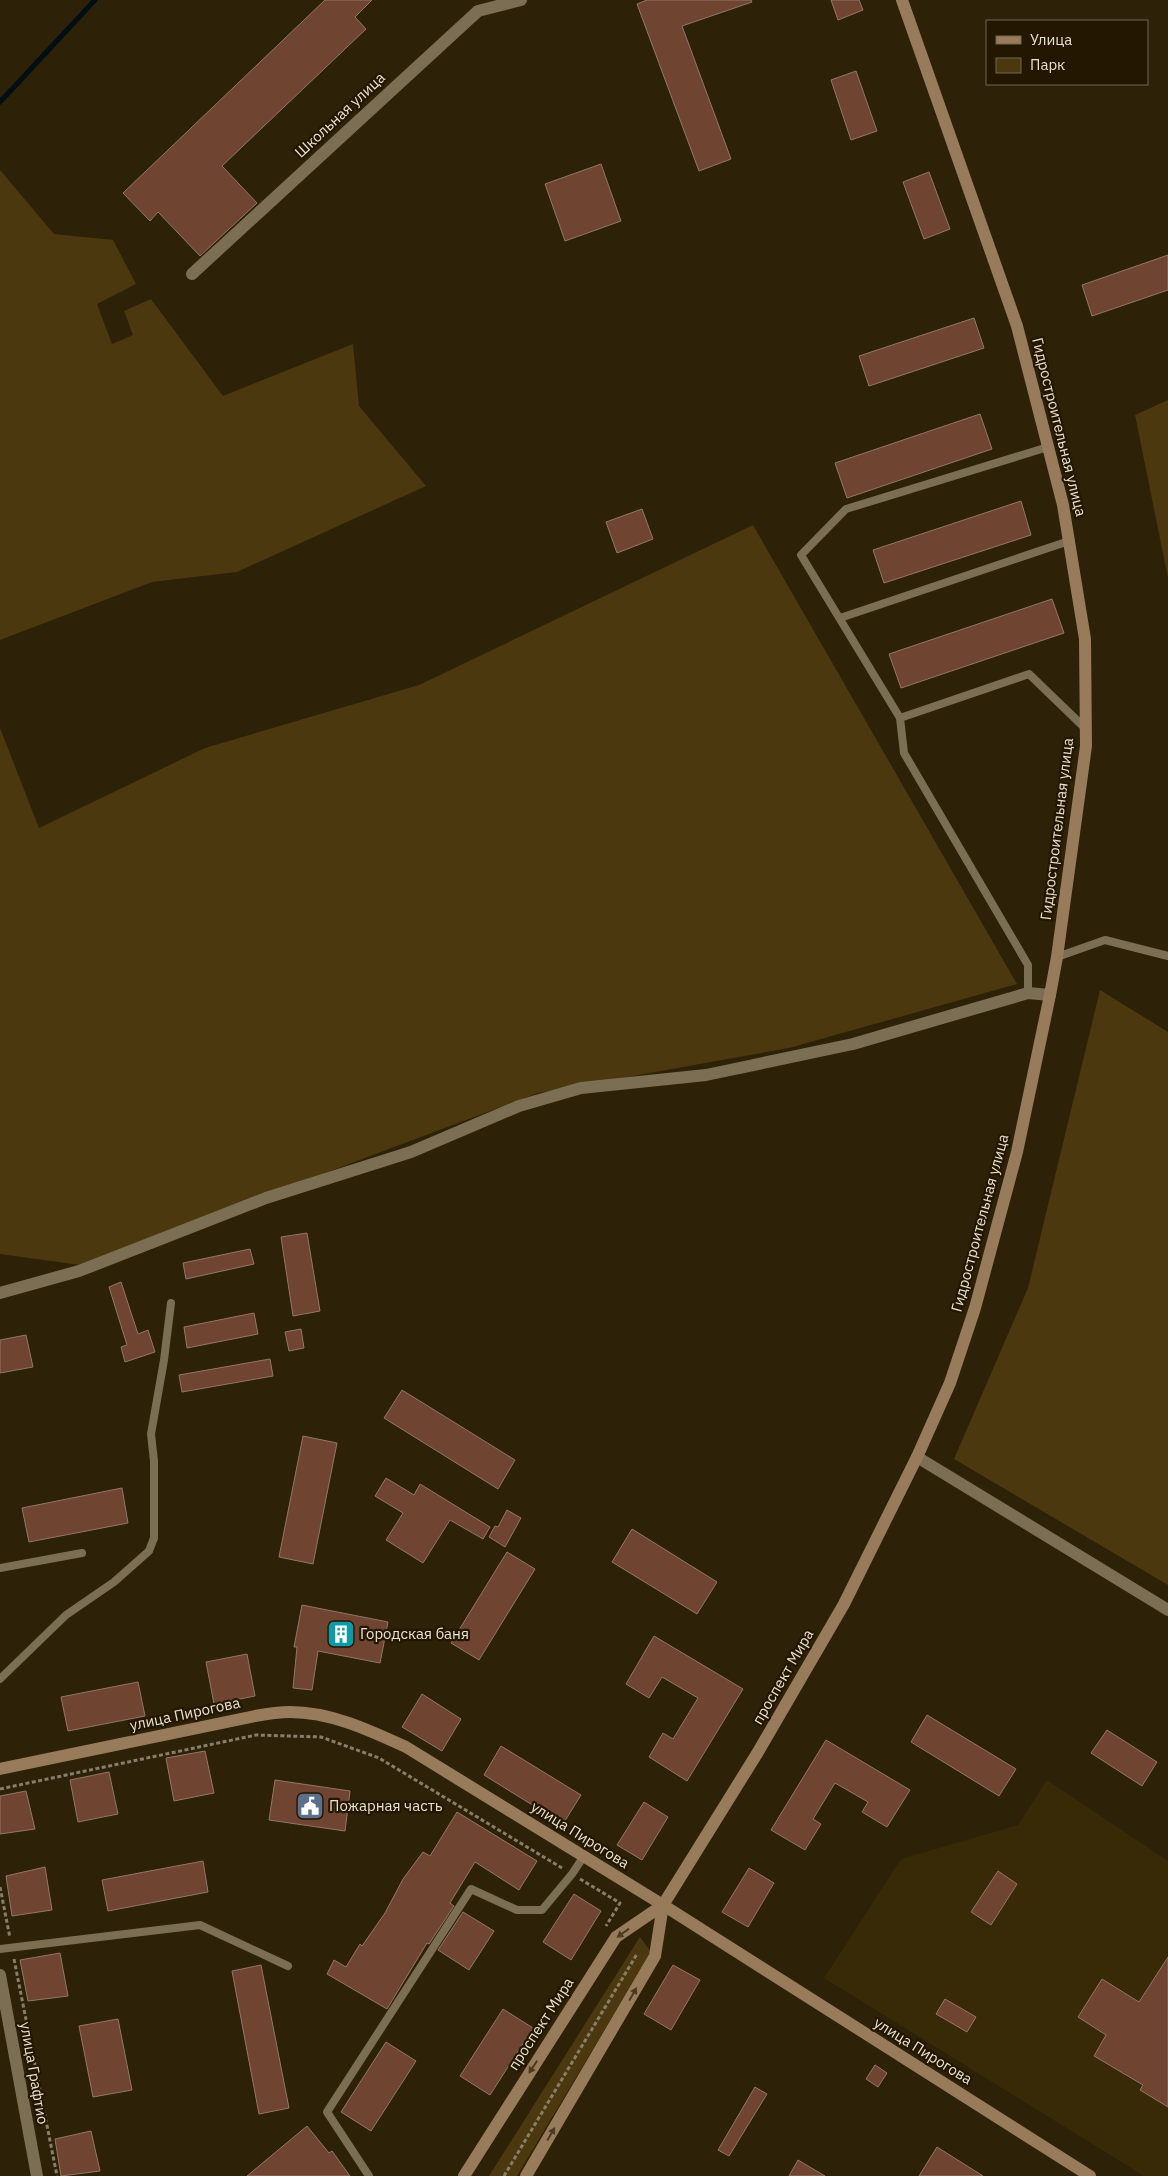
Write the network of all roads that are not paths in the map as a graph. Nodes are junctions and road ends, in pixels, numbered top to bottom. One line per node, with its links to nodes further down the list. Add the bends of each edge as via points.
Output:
1 (521, 0): 3 (street, Школьная улица, via 478,11)
2 (902, 0): 4 (street, Гидростроительная улица, via 1017,326)
3 (192, 274)
4 (1048, 447): 5 (street, Гидростроительная улица); 6 (lane, via 846,509 801,555)
5 (1069, 541): 6 (lane); 8 (street, Гидростроительная улица, via 1085,639)
6 (840, 618): 7 (lane)
7 (900, 718): 8 (lane, via 1029,674); 11 (lane, via 904,753 1028,965)
8 (1086, 729): 10 (street, Гидростроительная улица)
9 (1168, 956): 10 (lane, via 1105,940)
10 (1057, 957): 12 (street, Гидростроительная улица)
11 (1028, 993): 12 (street); 13 (street, via 853,1044 706,1075 581,1088 519,1106 411,1152 266,1198 79,1271)
12 (1050, 995): 15 (street, Гидростроительная улица, via 1017,1152 975,1308 950,1383)
13 (0, 1293)
14 (170, 1303): 19 (lane, via 151,1434 154,1538 149,1551 114,1582 66,1616)
15 (916, 1458): 18 (street); 22 (street, проспект Мира, via 844,1604 758,1752)
16 (82, 1553): 17 (lane)
17 (0, 1568)
18 (1168, 1610)
19 (0, 1679)
20 (0, 1769): 21 (street, улица Пирогова, via 255,1716 289,1712 320,1715 362,1727 406,1746)
21 (584, 1856): 22 (street, улица Пирогова); 27 (lane, via 542,1910 517,1910 471,1889 328,2112)
22 (663, 1905): 28 (street, проспект Мира, one-way to 28, via 616,1937); 29 (street, проспект Мира, one-way to 22, via 655,1956); 30 (street, улица Пирогова)
23 (0, 1949): 24 (lane, via 200,1925)
24 (288, 1966)
25 (0, 1975): 26 (street, улица Графтио)
26 (36, 2176)
27 (369, 2176)
28 (464, 2176)
29 (526, 2176)
30 (1090, 2176)

